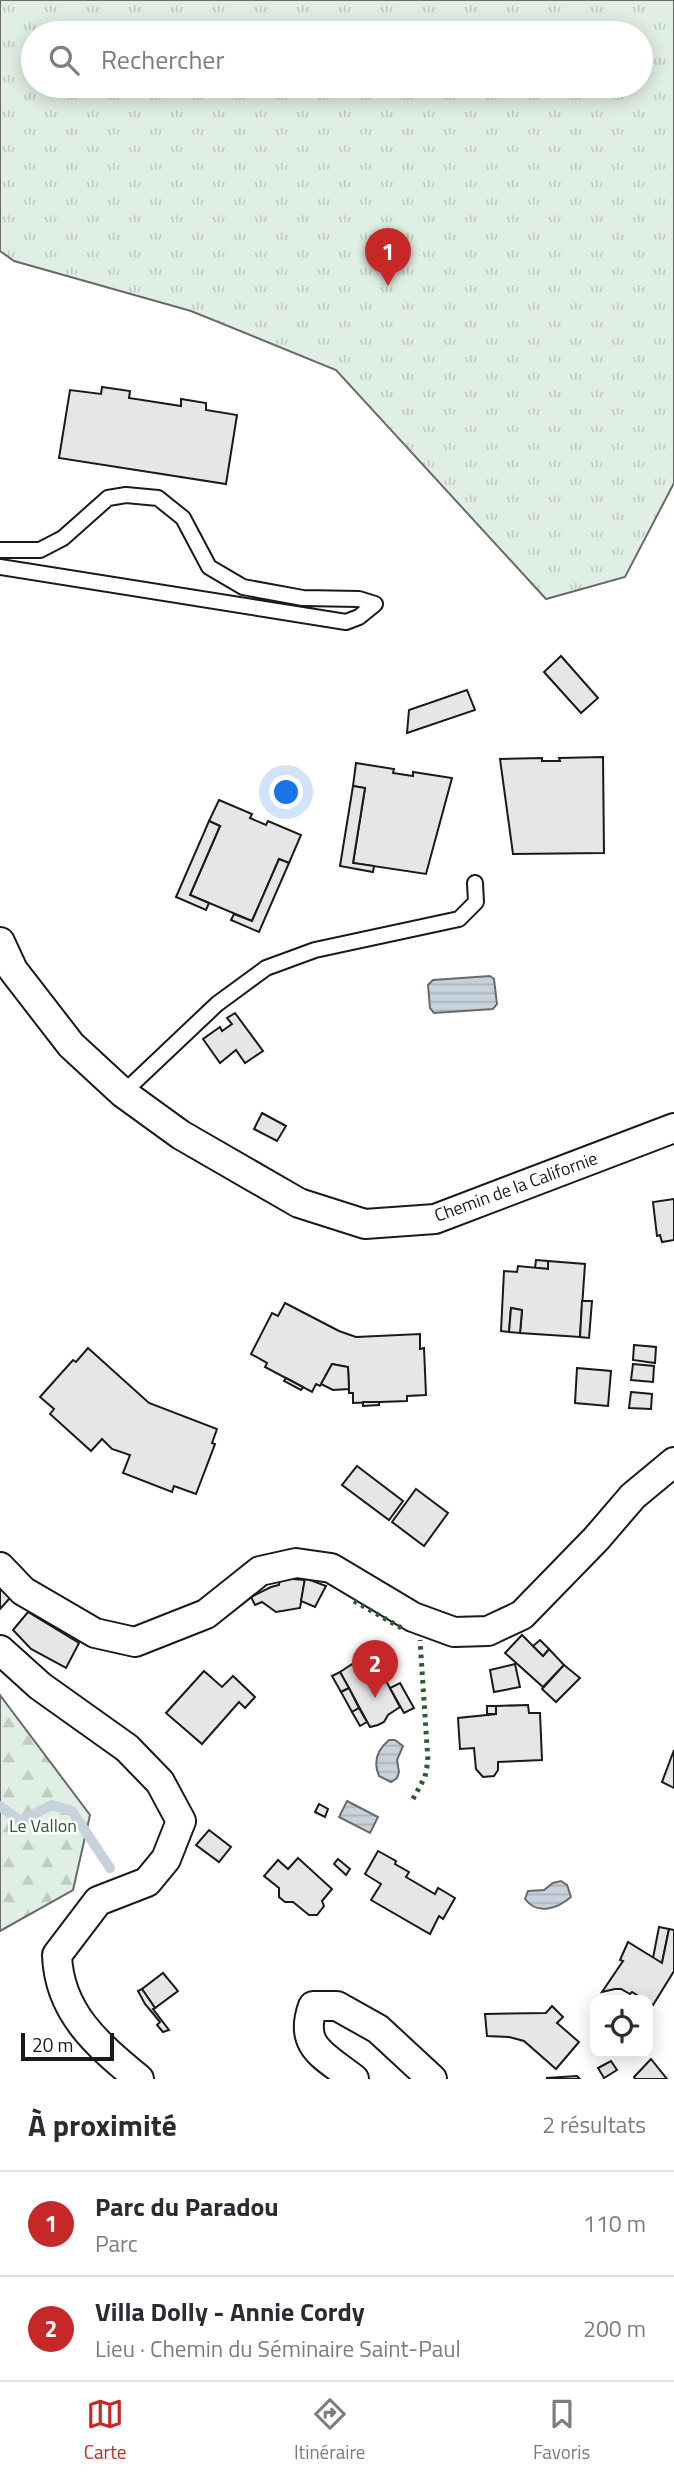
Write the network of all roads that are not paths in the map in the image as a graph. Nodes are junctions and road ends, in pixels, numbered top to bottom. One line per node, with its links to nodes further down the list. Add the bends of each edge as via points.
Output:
1 (0, 550): 2 (lane, via 40,550 64,538 108,498 158,498 183,519 209,567 243,587 375,604 346,622)
2 (0, 568)
3 (475, 883): 5 (lane, via 476,902 459,919 315,950 266,968 217,1004)
4 (0, 943): 5 (street, Chemin de la Californie, via 13,970 71,1045)
5 (123, 1093): 6 (street, Chemin de la Californie, via 181,1135 299,1203 365,1224 435,1219)
6 (674, 1128)
7 (674, 1462): 8 (street, via 633,1496 522,1615 488,1631 454,1632 413,1616 331,1569 296,1563 260,1571 206,1614 135,1642 95,1633 23,1591)
8 (0, 1567)
9 (0, 1650): 10 (street, via 127,1748 160,1782 181,1821 166,1859 147,1882 98,1901 57,1955 68,2002 94,2042)
10 (139, 2079)
11 (354, 2079): 12 (street, via 313,2047 306,2024 313,2006 338,2006 378,2029)
12 (432, 2079)

